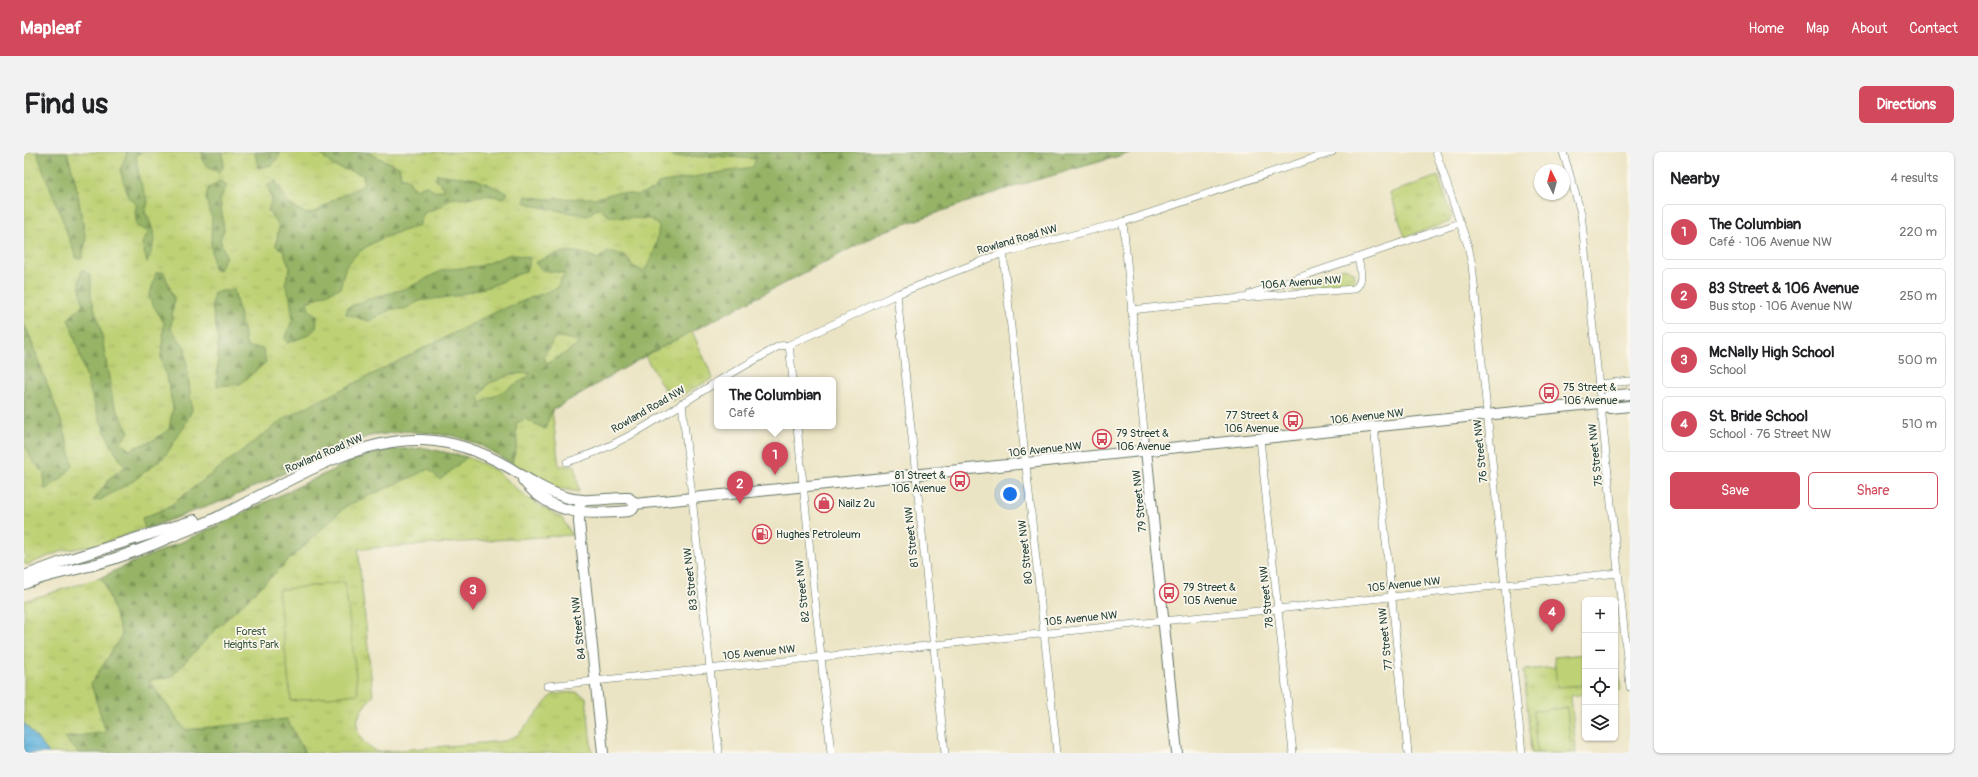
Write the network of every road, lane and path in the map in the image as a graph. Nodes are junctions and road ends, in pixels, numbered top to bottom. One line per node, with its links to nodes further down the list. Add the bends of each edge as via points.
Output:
1 (1332, 152): 4 (street, Rowland Road NW)
2 (1436, 152): 5 (street, 76 Street NW)
3 (1563, 152): 16 (street, 75 Street NW, via 1581,213)
4 (1123, 222): 6 (street, Rowland Road NW); 10 (street, 79 Street NW)
5 (1460, 223): 7 (street, 106A Avenue NW); 21 (street, 76 Street NW, via 1472,265)
6 (1003, 253): 8 (street, Rowland Road NW); 27 (street, 80 Street NW)
7 (1358, 258): 9 (street, 106A Avenue NW); 9 (street, 106A Avenue NW, via 1361,279 1354,289)
8 (897, 294): 11 (street, Rowland Road NW); 29 (street, 81 Street NW)
9 (1240, 298): 10 (street, 106A Avenue NW)
10 (1131, 310): 25 (street, 79 Street NW)
11 (789, 345): 12 (street, Rowland Road NW, via 779,346); 13 (street)
12 (725, 377)
13 (792, 377)
14 (1630, 381): 16 (street)
15 (714, 384): 18 (street, Rowland Road NW)
16 (1598, 384): 19 (street, 75 Street NW)
17 (1630, 394): 19 (main road, 106 Avenue NW, via 1609,396)
18 (682, 403): 26 (street, Rowland Road NW, via 588,456); 32 (street, 83 Street NW)
19 (1600, 403): 20 (main road, 106 Avenue NW, via 1610,408); 21 (main road, 106 Avenue NW); 36 (street, 75 Street NW)
20 (1630, 406)
21 (1487, 415): 22 (main road, 106 Avenue NW); 39 (street, 76 Street NW)
22 (1374, 427): 24 (main road, 106 Avenue NW); 40 (street, 77 Street NW)
23 (797, 429): 30 (street, 82 Street NW)
24 (1260, 439): 25 (main road, 106 Avenue NW); 41 (street, 78 Street NW)
25 (1146, 450): 27 (main road, 106 Avenue NW); 42 (main road, 79 Street NW)
26 (566, 462)
27 (1026, 463): 29 (main road, 106 Avenue NW); 43 (street, 80 Street NW)
28 (518, 473): 31 (main road, Rowland Road NW, via 470,448 436,441 403,441 359,450); 33 (main road, Rowland Road NW, via 542,488); 35 (main road, Rowland Road NW, via 542,498)
29 (915, 474): 30 (main road, 106 Avenue NW); 45 (street, 81 Street NW)
30 (803, 486): 32 (main road, 106 Avenue NW); 46 (street, 82 Street NW)
31 (255, 497): 37 (main road, Rowland Road NW, via 172,528); 38 (main road, Rowland Road NW, via 237,508 119,557)
32 (692, 498): 34 (main road, 106 Avenue NW); 47 (street, 83 Street NW)
33 (580, 501): 34 (main road, 106 Avenue NW, via 629,498); 35 (main road, 84 Street NW)
34 (635, 504): 35 (main road, 106 Avenue NW, via 629,510)
35 (579, 513): 48 (main road, 84 Street NW)
36 (1618, 573): 39 (street, 105 Avenue NW); 44 (street, 75 Street NW)
37 (24, 576)
38 (24, 584)
39 (1504, 585): 40 (street, 105 Avenue NW); 59 (street, 76 Street NW)
40 (1391, 597): 41 (street, 105 Avenue NW); 58 (street, 77 Street NW)
41 (1279, 608): 42 (street, 105 Avenue NW); 57 (street, 78 Street NW)
42 (1163, 620): 43 (street, 105 Avenue NW); 56 (main road, 79 Street NW)
43 (1044, 633): 45 (street, 105 Avenue NW); 55 (street, 80 Street NW)
44 (1628, 644): 50 (street, 75 Street NW)
45 (934, 645): 46 (street, 105 Avenue NW); 54 (street, 81 Street NW)
46 (820, 657): 47 (street, 105 Avenue NW); 53 (street, 82 Street NW)
47 (710, 669): 48 (street, 105 Avenue NW); 52 (street, 83 Street NW)
48 (595, 681): 49 (street, 105 Avenue NW); 51 (main road, 84 Street NW)
49 (547, 686)
50 (1630, 687)
51 (603, 753)
52 (719, 753)
53 (831, 753)
54 (945, 753)
55 (1057, 753)
56 (1177, 753)
57 (1293, 753)
58 (1408, 753)
59 (1522, 753)

